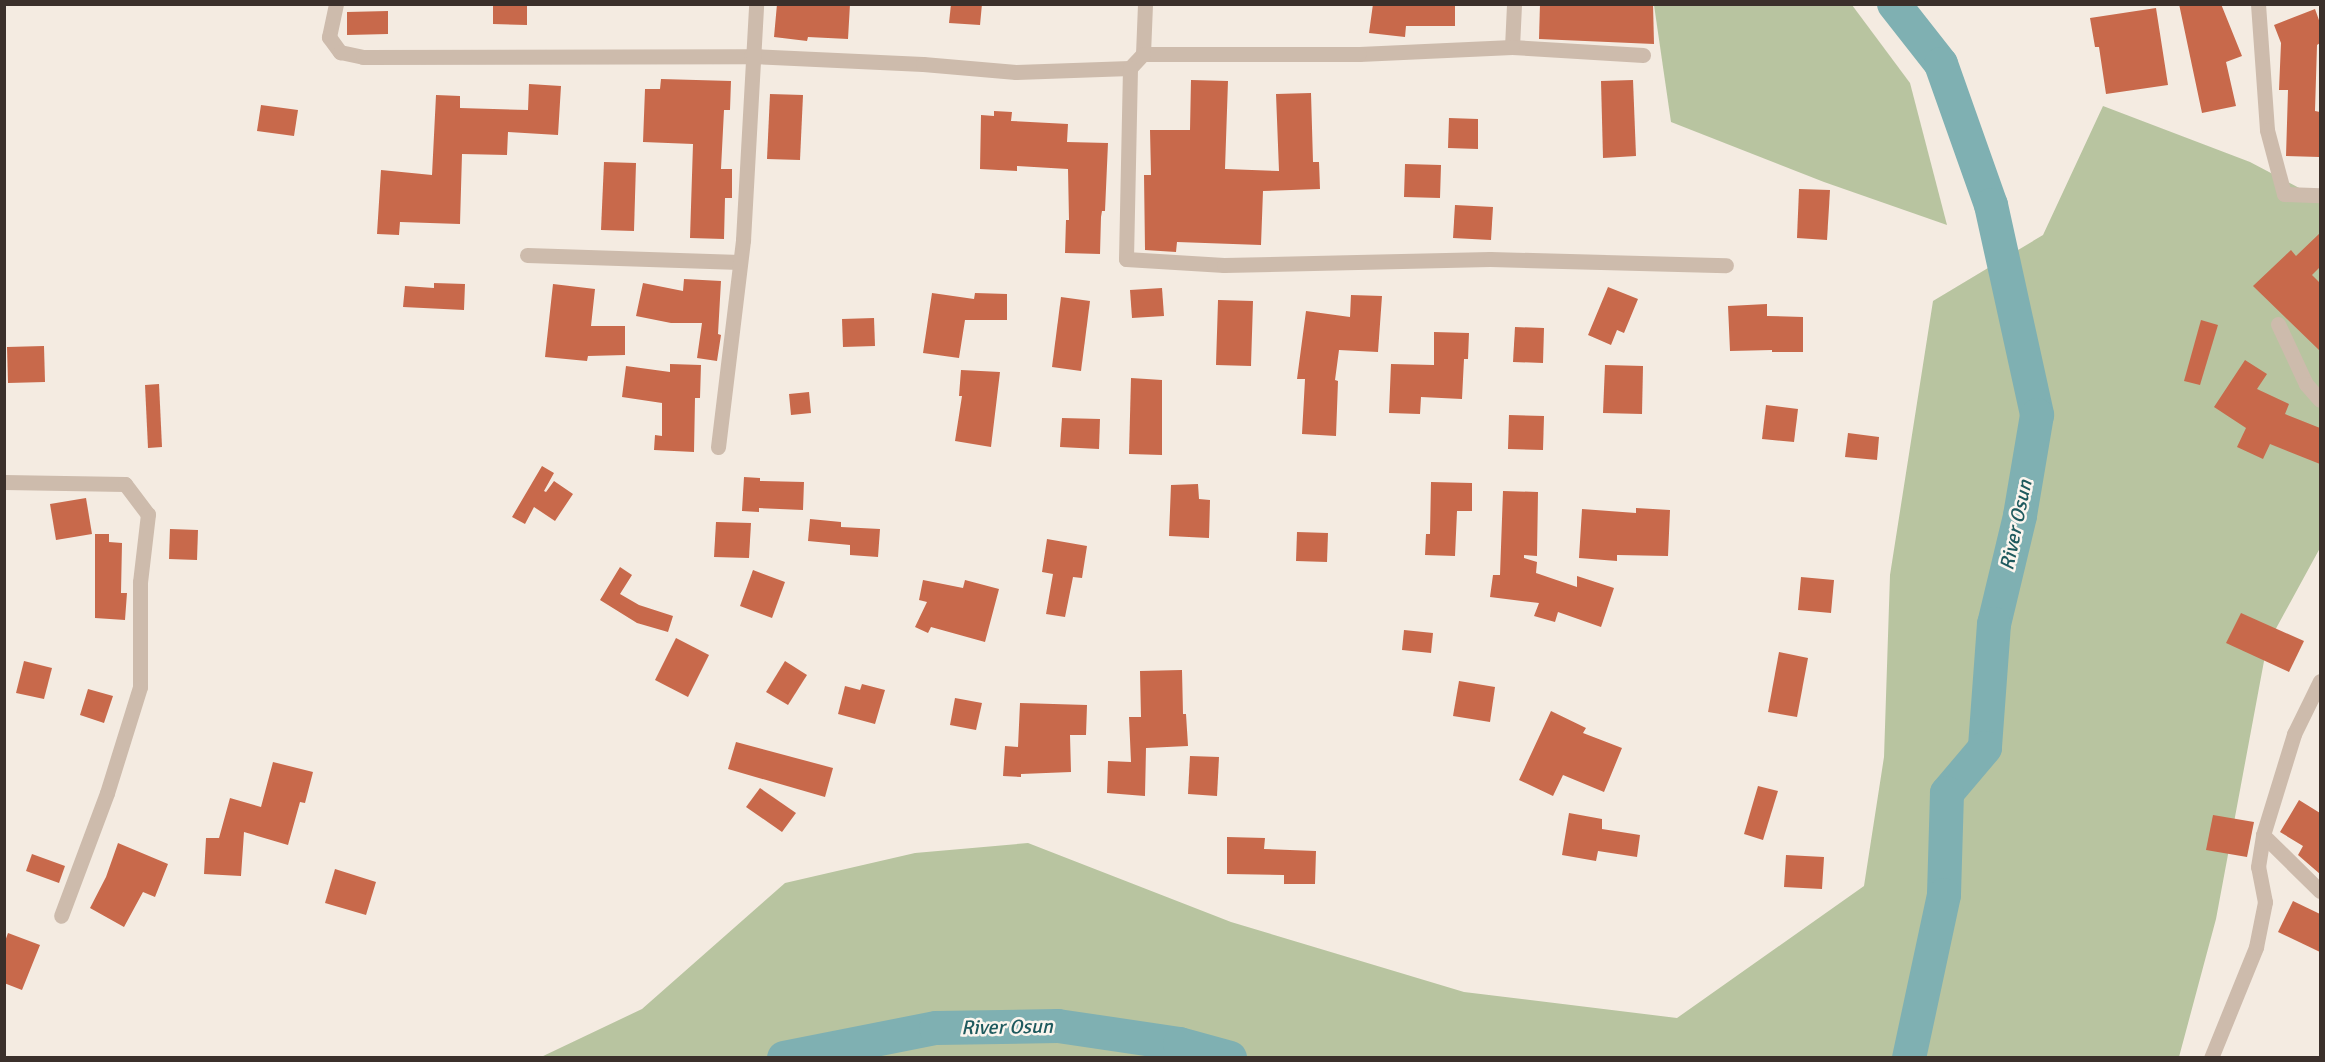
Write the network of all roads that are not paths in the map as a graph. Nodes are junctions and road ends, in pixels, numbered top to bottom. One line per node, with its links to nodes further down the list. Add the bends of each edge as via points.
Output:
1 (336, 4): 9 (street, via 329,37 340,52 363,57)
2 (756, 4): 9 (street)
3 (1145, 4): 7 (street)
4 (1514, 4): 6 (street)
5 (2258, 4): 11 (street, via 2267,130 2284,194)
6 (1512, 47): 7 (street, via 1359,54); 8 (street)
7 (1143, 54): 10 (street)
8 (1643, 55)
9 (751, 56): 10 (street, via 1016,72); 13 (street)
10 (1130, 68): 14 (street, via 1126,259 1224,265 1490,259)
11 (2320, 195)
12 (526, 255): 13 (street)
13 (740, 262): 17 (street)
14 (1726, 265)
15 (2278, 324): 16 (street, via 2306,384)
16 (2320, 400)
17 (717, 447)
18 (4, 482): 22 (street, via 125,484 148,514 140,582 140,687 107,793)
19 (2320, 681): 20 (street, via 2294,734)
20 (2263, 835): 21 (street); 23 (street, via 2258,867 2265,902 2256,947)
21 (2320, 891)
22 (61, 916)
23 (2211, 1058)

